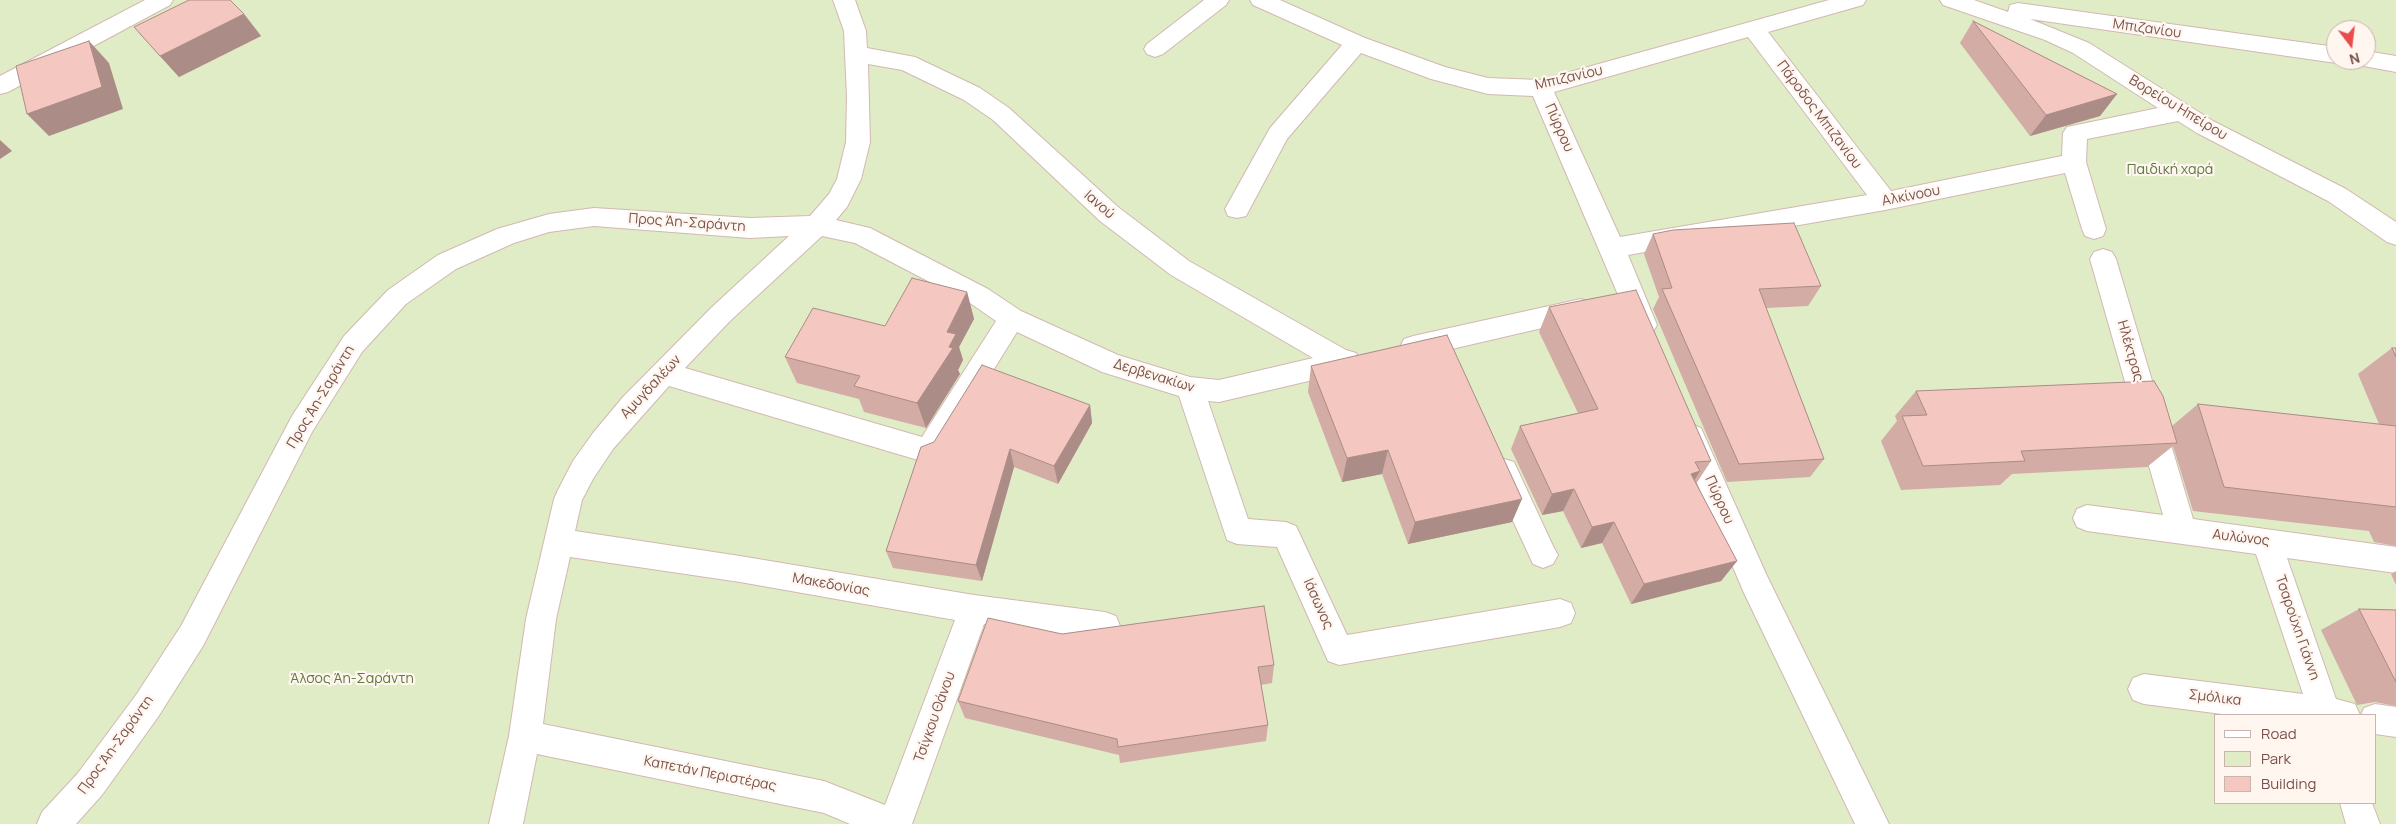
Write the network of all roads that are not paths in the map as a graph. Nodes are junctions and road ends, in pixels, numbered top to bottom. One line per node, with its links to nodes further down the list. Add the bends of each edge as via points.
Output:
1 (162, 0): 16 (street)
2 (844, 0): 12 (street, Αμυγδαλέων, via 855,31)
3 (1218, 0): 11 (street)
4 (1261, 0): 10 (street, Μπιζανίου)
5 (1855, 0): 8 (street, Μπιζανίου)
6 (1952, 0): 18 (street, Βορείου Ηπείρου, via 2081,48)
7 (1959, 0): 13 (street, Μπιζανίου)
8 (1826, 3): 9 (street, Μπιζανίου)
9 (1752, 28): 17 (street, Μπιζανίου); 20 (street, Πάροδος Μπιζανίου)
10 (1357, 43): 17 (street, Μπιζανίου, via 1439,74 1488,86); 21 (street, via 1278,134)
11 (1155, 49)
12 (858, 54): 22 (street, Αμυγδαλέων, via 858,142 849,179 838,200); 31 (street, Ιανού, via 906,63 972,94 1000,114 1109,214 1180,268)
13 (2326, 54)
14 (2376, 61): 15 (street)
15 (2396, 64)
16 (0, 86)
17 (1541, 88): 25 (street, Πύρρου)
18 (2180, 112): 19 (street, via 2075,133); 24 (street, Βορείου Ηπείρου, via 2337,195)
19 (2074, 162): 20 (street, Αλκίνοου); 23 (street)
20 (1885, 201): 25 (street, Αλκίνοου)
21 (1237, 209)
22 (817, 225): 28 (street, Δερβενακίων, via 861,235 979,296); 33 (street, Αμυγδαλέων); 52 (street, Προς Άη-Σαράντη, via 750,228 594,217 549,223 506,236 447,262 396,297 353,344 302,424 192,636 152,698 90,784)
23 (2094, 229)
24 (2396, 235)
25 (1612, 248): 27 (street, Πύρρου)
26 (2102, 259): 38 (street, Ηλέκτρας)
27 (1633, 298): 29 (street, Δερβενακίων); 30 (street, Πύρρου)
28 (1012, 318): 33 (street, via 928,451); 34 (street, Δερβενακίων, via 1111,364)
29 (1446, 340): 31 (street, Δερβενακίων); 32 (street)
30 (1655, 351)
31 (1343, 362): 34 (street, Δερβενακίων, via 1219,392)
32 (1457, 366)
33 (663, 373): 40 (street, Αμυγδαλέων, via 633,404 584,470 568,499)
34 (1190, 388): 44 (street, Ιάσωνος, via 1237,531 1286,535 1339,651)
35 (1681, 414): 56 (street, Πύρρου, via 1755,583)
36 (1492, 444): 41 (street)
37 (2087, 518): 38 (street, Αυλώνος)
38 (2182, 530): 39 (street, Αυλώνος)
39 (2266, 541): 42 (street, Αυλώνος); 47 (street, Τσαρούχη Γιάννη)
40 (558, 542): 43 (street, Μακεδονίας); 50 (street, Αμυγδαλέων, via 541,619)
41 (1543, 555)
42 (2396, 560)
43 (974, 609): 45 (street, Μακεδονίας); 55 (street, Τσίγκου Θάνου)
44 (1560, 613)
45 (1105, 626)
46 (2144, 689): 47 (street, Σμόλικα)
47 (2332, 714)
48 (2376, 720): 49 (street)
49 (2396, 722)
50 (525, 736): 53 (street, Αμυγδαλέων); 54 (street, Καπετάν Περιστέρας, via 824,797)
51 (2356, 804): 57 (street)
52 (54, 824)
53 (506, 824)
54 (891, 824)
55 (896, 824)
56 (1872, 824)
57 (2363, 824)

